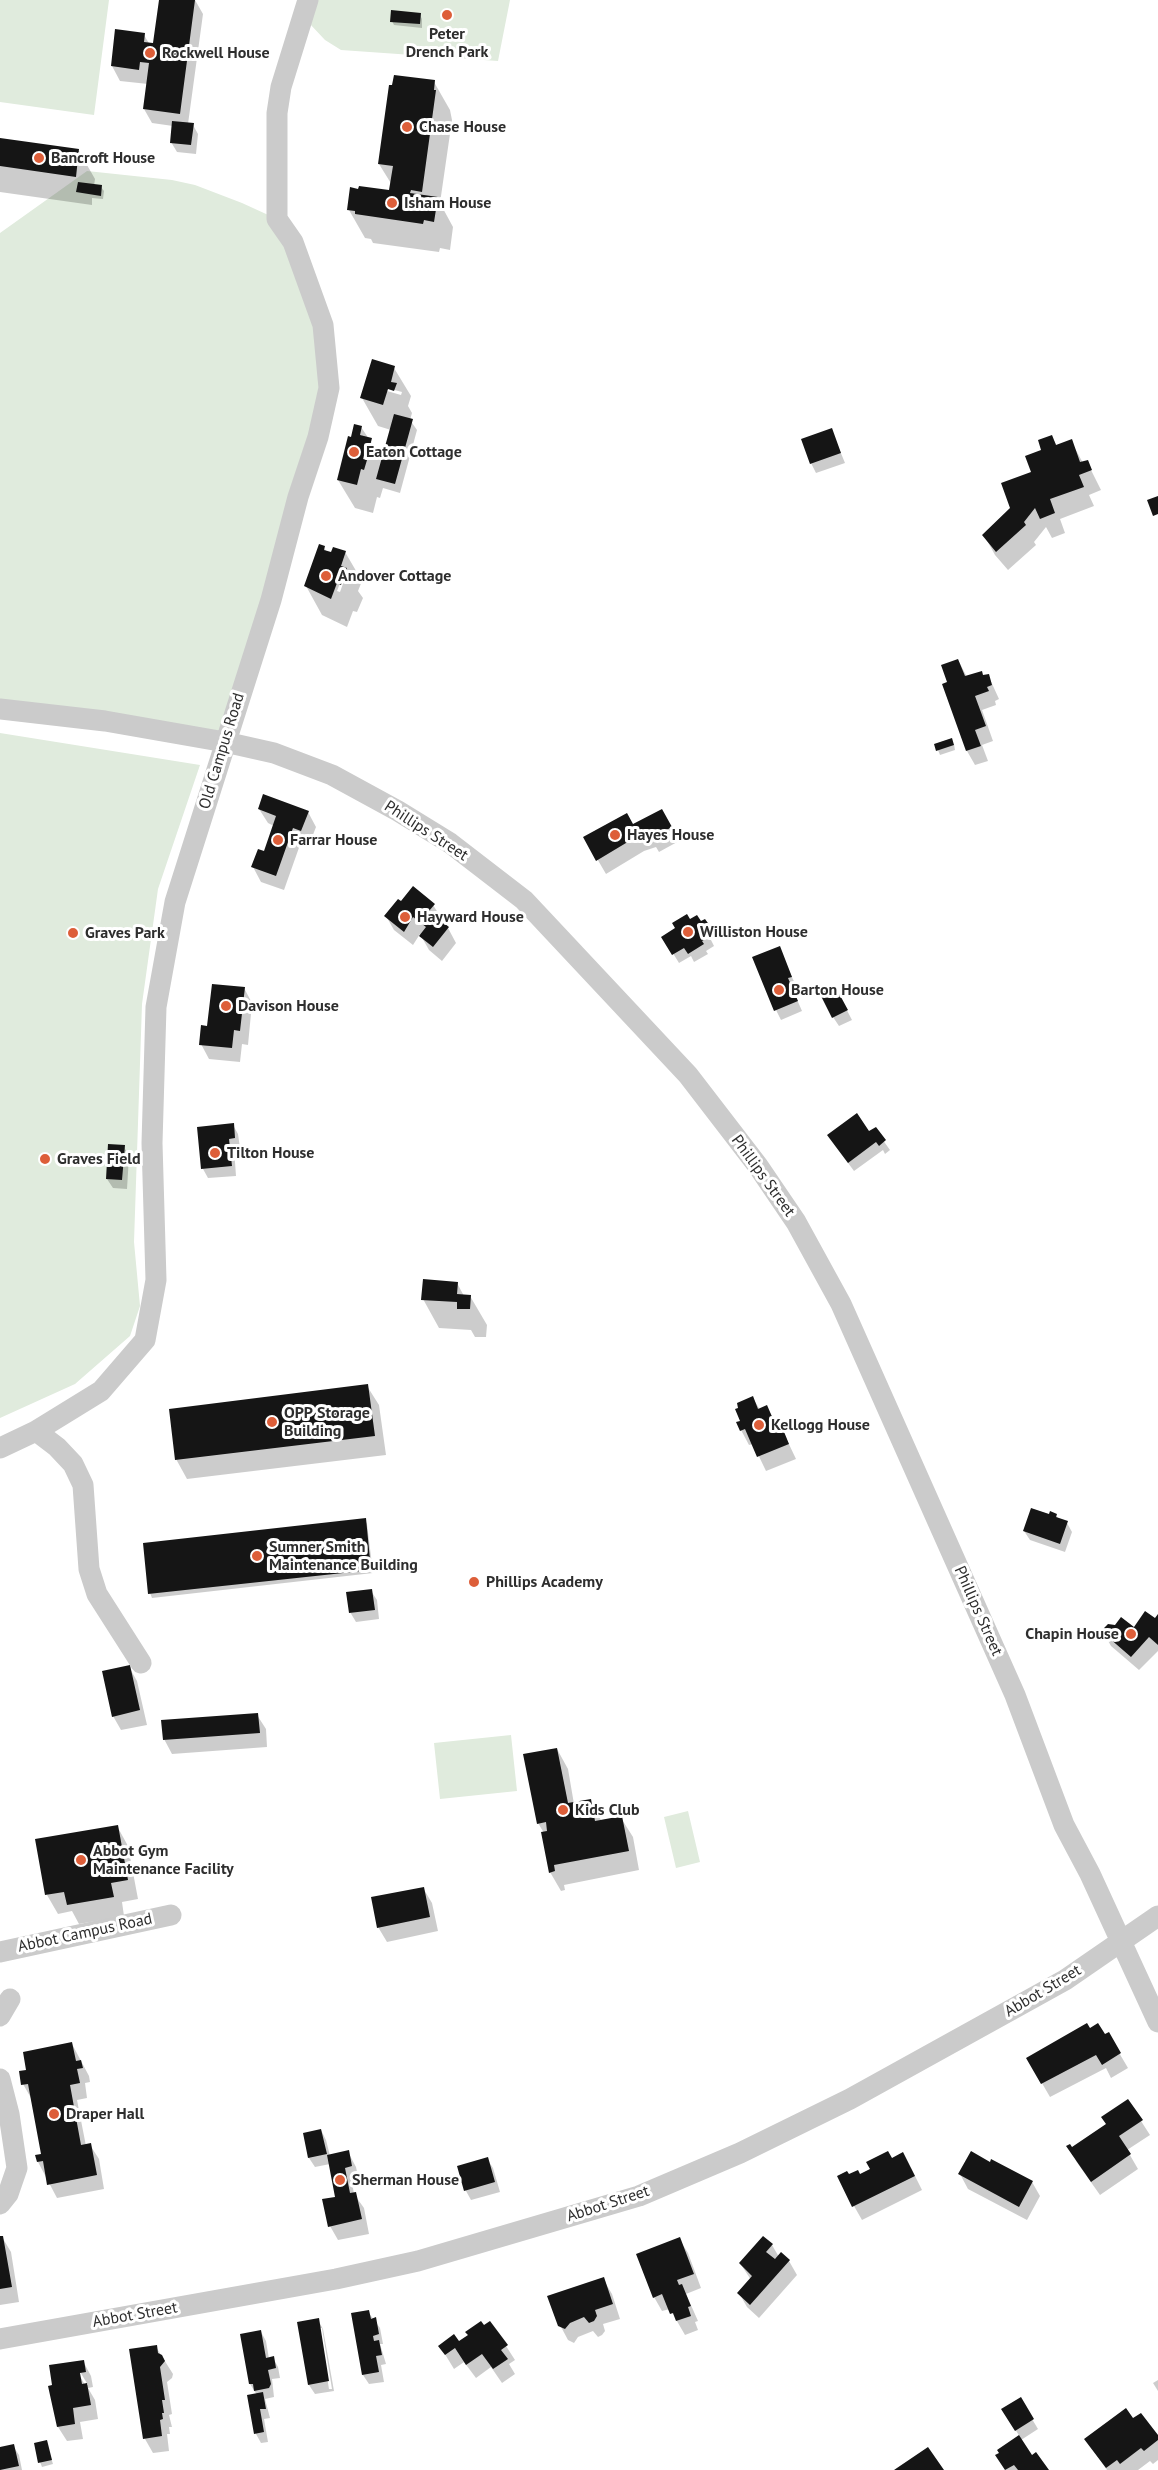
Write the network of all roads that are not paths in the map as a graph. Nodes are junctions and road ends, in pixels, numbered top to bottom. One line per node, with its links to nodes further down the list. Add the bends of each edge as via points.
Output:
1 (308, 0): 3 (street, Old Campus Road, via 280,96 278,219 293,242 323,326 329,388 277,579)
2 (0, 709): 3 (street, Phillips Street, via 105,721)
3 (225, 742): 4 (street, Old Campus Road, via 175,902 156,1006 152,1143 156,1280 145,1340 101,1391); 9 (street, Phillips Street, via 274,753 351,786 450,843 524,900 688,1075 758,1166 796,1222 841,1304 1015,1695 1065,1825)
4 (36, 1431): 5 (street, Old Campus Road); 6 (street, via 73,1464 83,1485 88,1569 97,1594)
5 (0, 1448)
6 (141, 1662)
7 (171, 1915): 10 (street, Abbot Campus Road)
8 (1158, 1916): 9 (street, Abbot Street)
9 (1122, 1943): 11 (street, Phillips Street); 14 (street, Abbot Street, via 990,2024 850,2100 639,2196 417,2261)
10 (0, 1952)
11 (1158, 2022)
12 (0, 2079): 13 (street, via 16,2168 8,2194)
13 (0, 2204)
14 (0, 2339)

